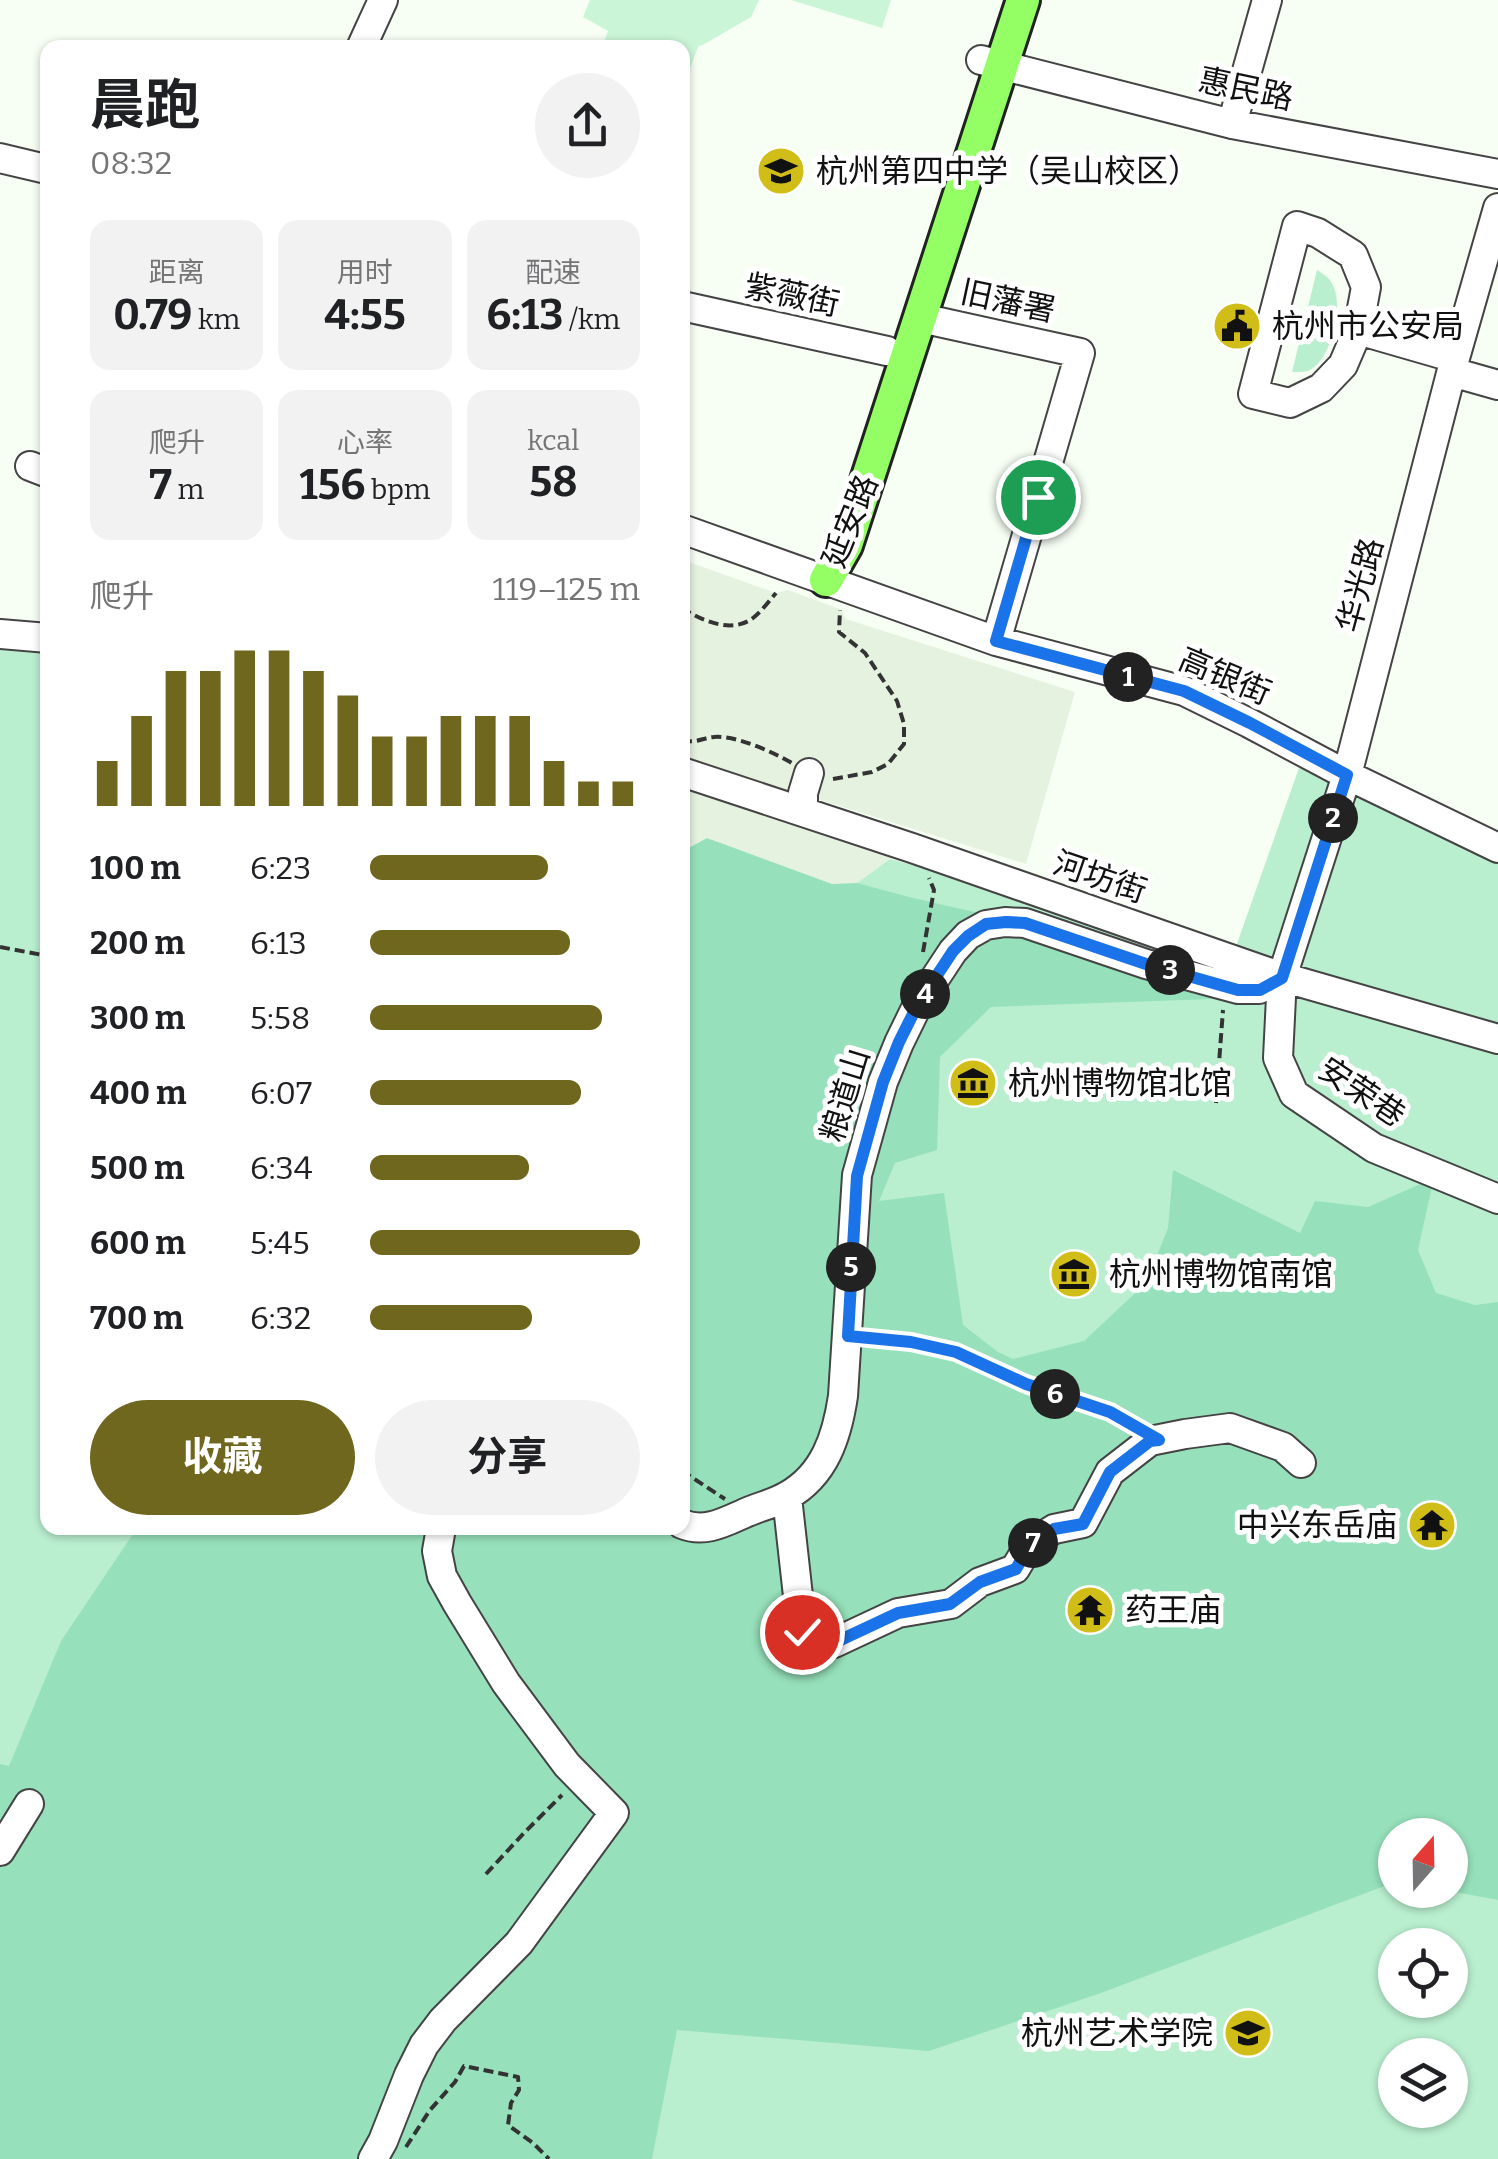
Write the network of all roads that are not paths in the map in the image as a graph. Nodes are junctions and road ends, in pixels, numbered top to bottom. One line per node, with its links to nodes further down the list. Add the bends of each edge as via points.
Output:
1 (383, 0): 5 (street)
2 (1001, 0): 6 (main road, 延安路)
3 (1023, 0): 6 (main road, 延安路)
4 (1266, 0): 7 (street)
5 (365, 40)
6 (992, 63): 7 (street, 惠民路); 13 (main road, 延安路); 15 (main road, 延安路)
7 (1232, 124): 10 (street, 惠民路)
8 (0, 158): 9 (street)
9 (40, 168)
10 (1498, 174)
11 (1498, 208): 16 (street, 华光路)
12 (690, 309): 15 (street, 紫薇街)
13 (921, 318): 19 (main road, 延安路); 22 (street, 旧藩署, via 1080,353)
14 (1358, 330): 14 (street, via 1366,287 1353,255 1297,226 1253,394 1290,402 1321,388 1343,366); 16 (street)
15 (887, 351): 19 (main road, 延安路, via 827,538)
16 (1454, 365): 17 (street); 25 (street, 华光路)
17 (1498, 385)
18 (690, 532): 19 (street, 高银街)
19 (833, 595): 22 (street, 高银街)
20 (0, 634): 21 (street)
21 (40, 637)
22 (996, 641): 25 (street, 高银街, via 1184,691)
23 (809, 773): 26 (street)
24 (690, 775): 28 (street, 河坊街)
25 (1347, 775): 27 (street, 高银街); 28 (street, 华光路)
26 (802, 805)
27 (1498, 848)
28 (1282, 978): 29 (street, 河坊街); 30 (street, 安荣巷, via 1278,1058 1294,1094 1374,1148); 32 (street, 粮道山, via 1260,990 1238,990 1025,923 986,924 953,951 918,1004 883,1082 857,1176 839,1422 816,1474)
29 (1498, 1039)
30 (1498, 1199)
31 (1302, 1463): 32 (street, via 1283,1448 1230,1428 1150,1441 1110,1472 1083,1524 1054,1529 1030,1544 1016,1569 980,1582 950,1604 898,1613 834,1643 802,1632)
32 (787, 1496): 33 (street, 粮道山, via 718,1526)
33 (690, 1527)
34 (440, 1535): 37 (street, via 442,1576 506,1683 566,1765 614,1813 518,1943 424,2045)
35 (28, 1804): 36 (street)
36 (0, 1851)
37 (374, 2159)

